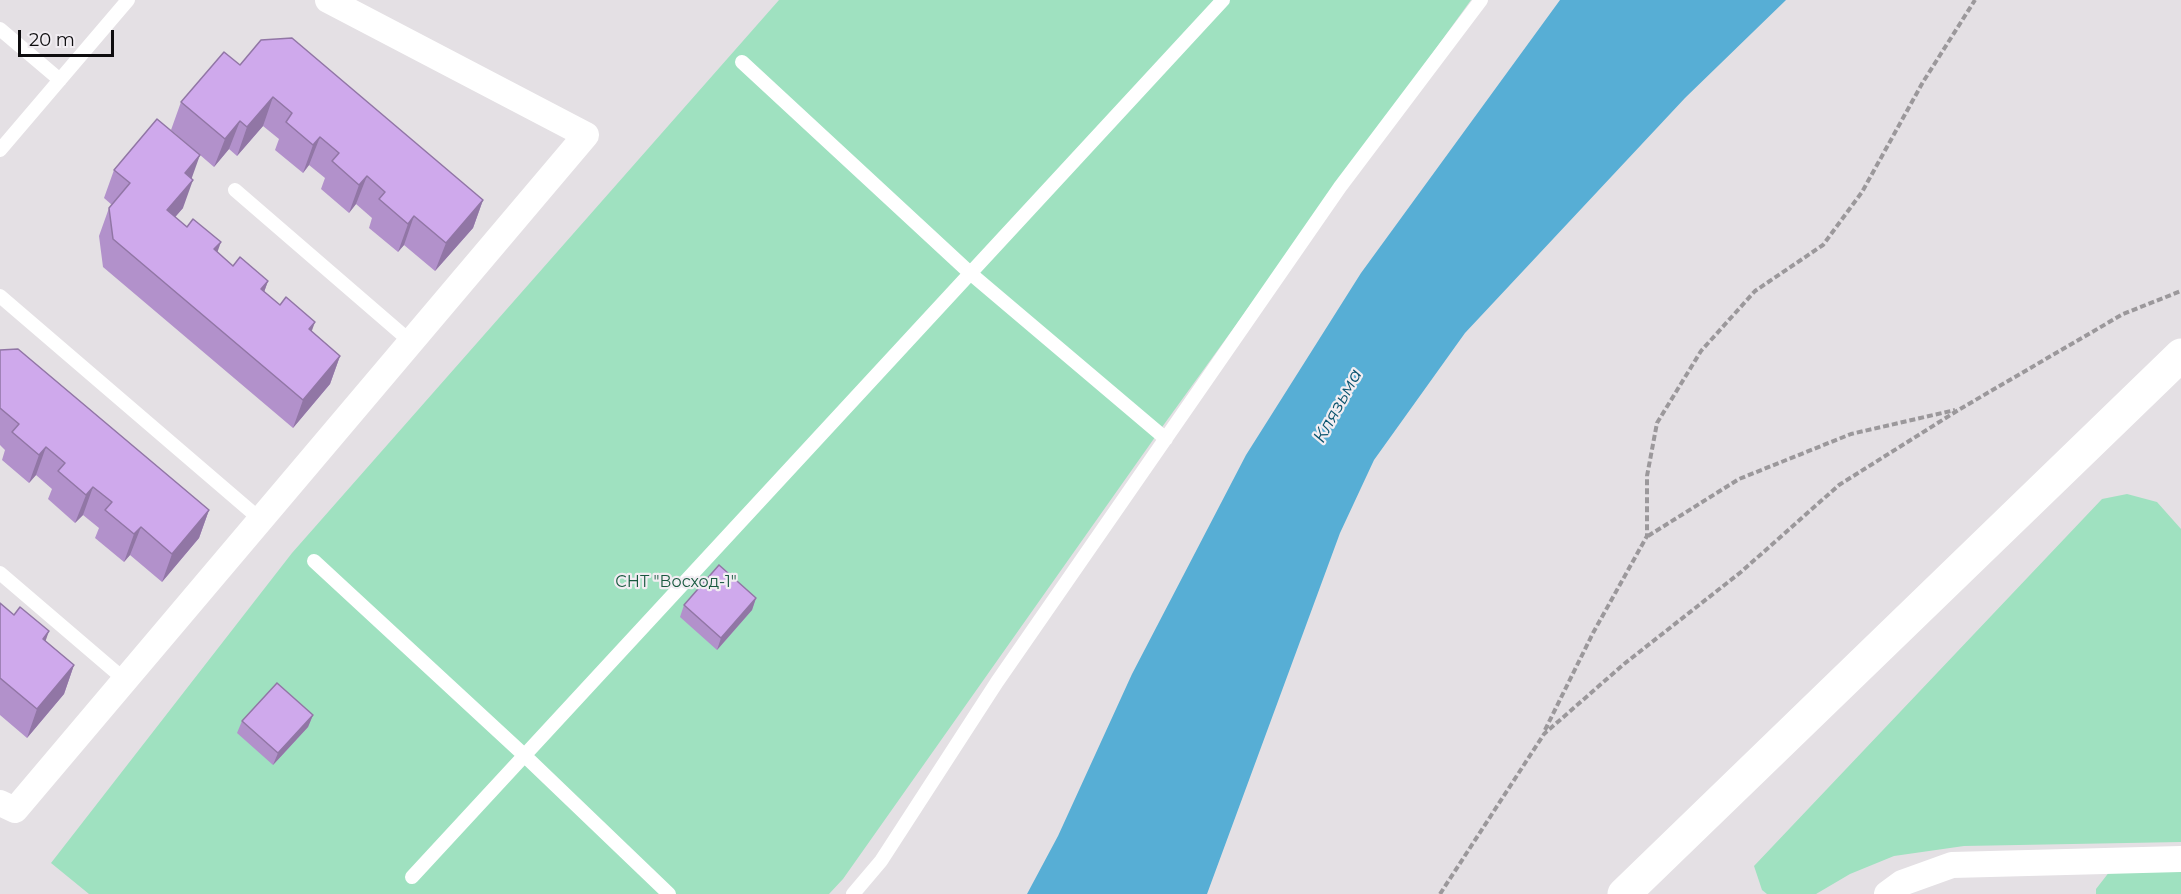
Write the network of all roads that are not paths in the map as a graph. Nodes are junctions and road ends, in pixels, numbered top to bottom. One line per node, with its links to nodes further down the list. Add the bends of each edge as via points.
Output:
1 (128, 0): 7 (lane)
2 (328, 0): 12 (street, via 586,135)
3 (1222, 0): 10 (lane)
4 (1481, 0): 14 (lane, via 1340,187)
5 (0, 29): 7 (lane)
6 (742, 62): 10 (lane)
7 (60, 80): 8 (lane)
8 (0, 150)
9 (235, 190): 12 (lane)
10 (969, 273): 14 (lane); 19 (lane)
11 (0, 296): 15 (lane)
12 (411, 342): 15 (street)
13 (2181, 356): 25 (street)
14 (1166, 439): 24 (lane, via 997,682 881,861)
15 (261, 520): 18 (street)
16 (314, 561): 19 (lane)
17 (0, 573): 18 (lane)
18 (125, 680): 20 (street, via 15,810)
19 (524, 755): 22 (lane); 23 (lane)
20 (0, 803)
21 (2181, 860): 26 (street, via 1952,865 1902,883)
22 (412, 877)
23 (669, 894)
24 (853, 894)
25 (1624, 894)
26 (1887, 894)

